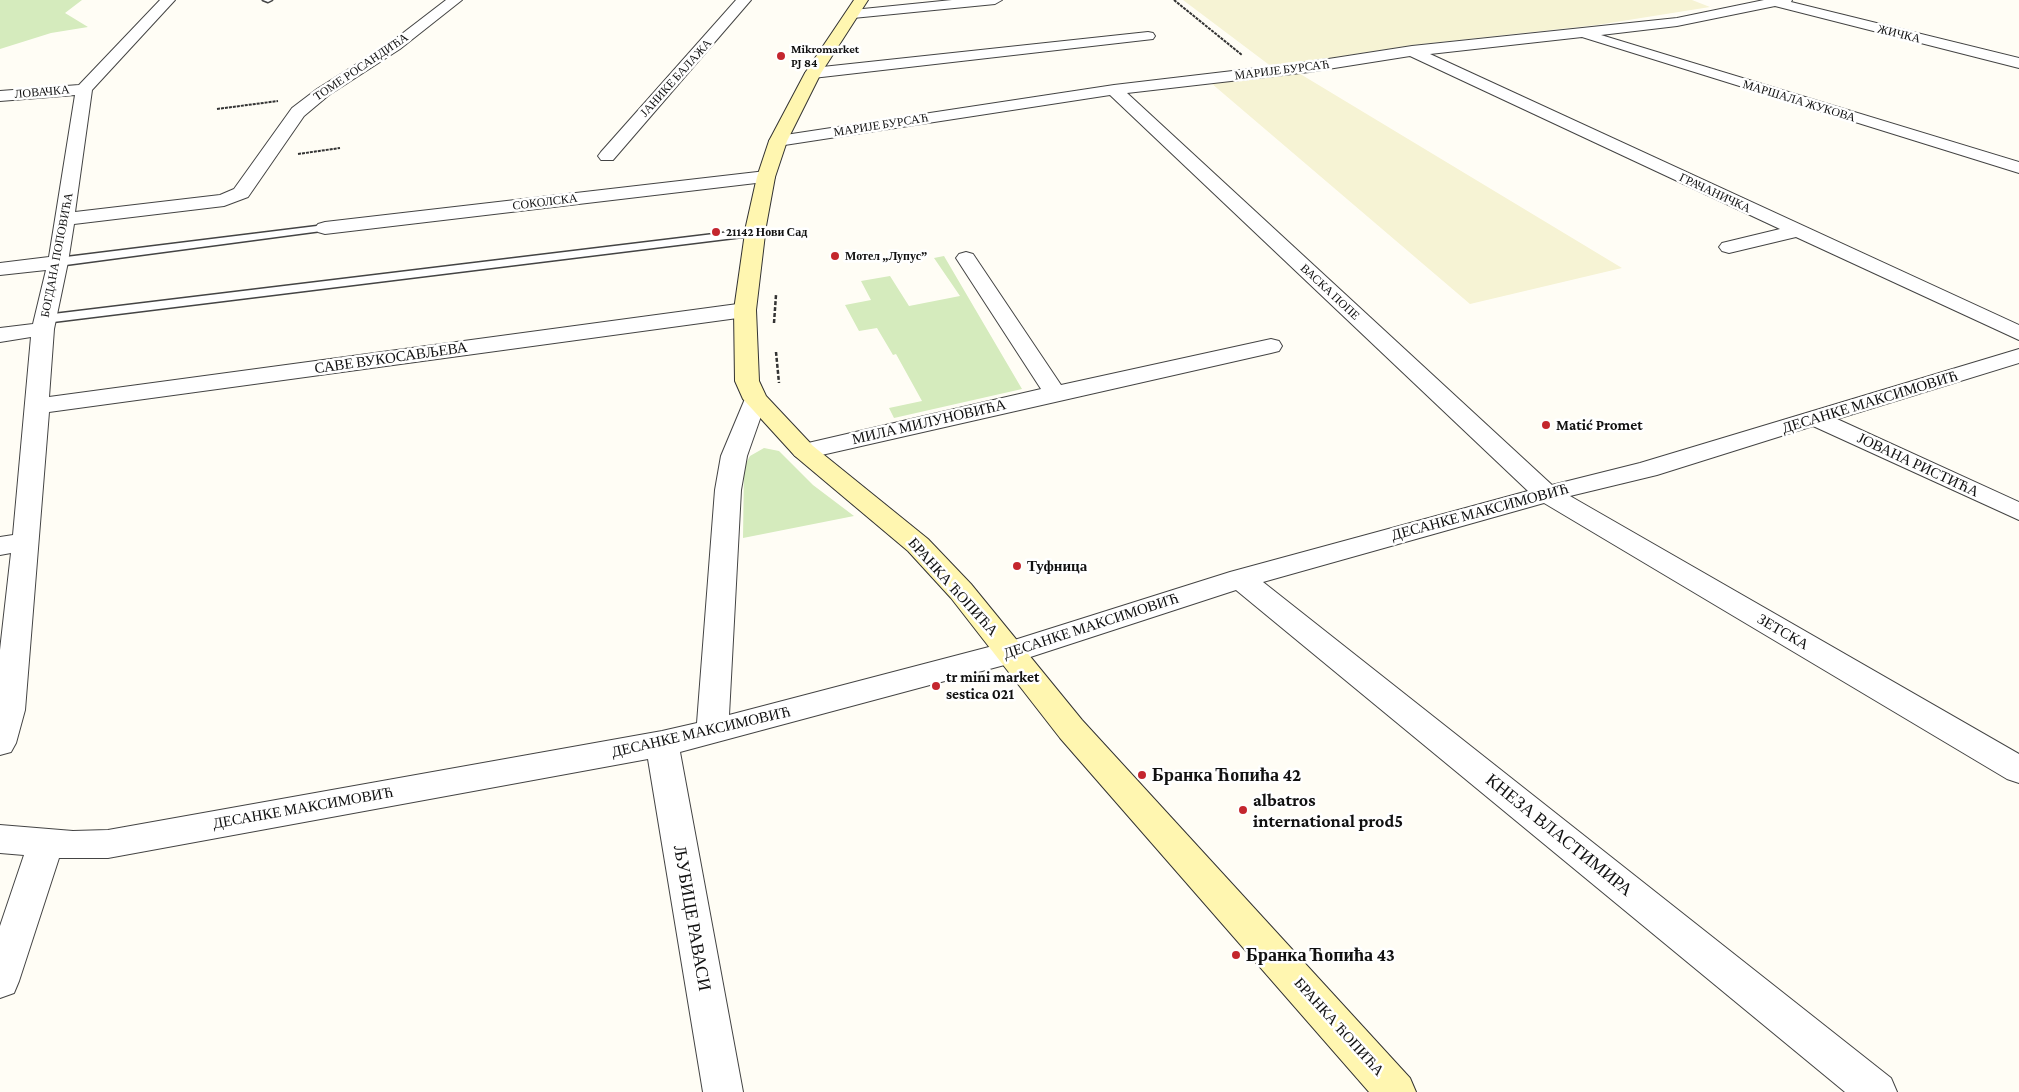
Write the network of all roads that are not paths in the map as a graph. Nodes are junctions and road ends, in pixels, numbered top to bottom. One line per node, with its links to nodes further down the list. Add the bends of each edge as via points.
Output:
1 (168, 0): 12 (street)
2 (455, 0): 19 (street, ТОМЕ РОСАНДИЋА, via 395,46 298,112 241,193 224,200)
3 (744, 0): 16 (street, ЈАНИКЕ БАЛАЖА)
4 (995, 0): 6 (street)
5 (1782, 1): 7 (street, МАРИЈЕ БУРСАЋ, via 1677,22); 10 (street, ЖИЧКА)
6 (857, 7): 11 (street, БРАНКА ЋОПИЋА)
7 (1580, 34): 9 (street, МАРИЈЕ БУРСАЋ); 17 (street, МАРШАЛА ЖУКОВА)
8 (1148, 36): 11 (street)
9 (1412, 51): 13 (street, МАРИЈЕ БУРСАЋ); 21 (street, ГРАЧАНИЧКА)
10 (2019, 63)
11 (813, 73): 15 (street, БРАНКА ЋОПИЋА)
12 (84, 89): 14 (street, ЛОВАЧКА); 19 (street, БОГДАНА ПОПОВИЋА)
13 (1114, 90): 15 (street, МАРИЈЕ БУРСАЋ); 38 (street, ВАСКА ПОПЕ)
14 (0, 96)
15 (778, 141): 18 (street, БРАНКА ЋОПИЋА)
16 (607, 156)
17 (2019, 168)
18 (766, 177): 20 (street, СОКОЛСКА); 22 (street, БРАНКА ЋОПИЋА)
19 (65, 219): 25 (street, БОГДАНА ПОПОВИЋА)
20 (325, 228): 25 (lane)
21 (1797, 231): 23 (street); 29 (street, ГРАЧАНИЧКА)
22 (755, 233): 27 (street, БРАНКА ЋОПИЋА); 28 (lane)
23 (1729, 247)
24 (966, 258): 33 (street)
25 (58, 262): 26 (street); 28 (street, БОГДАНА ПОПОВИЋА)
26 (0, 269)
27 (745, 310): 34 (street, БРАНКА ЋОПИЋА, via 747,381); 35 (street, САВЕ ВУКОСАВЉЕВА)
28 (44, 324): 30 (street); 35 (street, БОГДАНА ПОПОВИЋА)
29 (2019, 333)
30 (0, 334)
31 (1271, 346): 33 (street, МИЛА МИЛУНОВИЋА)
32 (2019, 356): 36 (street, ДЕСАНКЕ МАКСИМОВИЋ)
33 (1055, 392): 37 (street, МИЛА МИЛУНОВИЋА)
34 (755, 399): 37 (street, БРАНКА ЋОПИЋА); 44 (street, via 734,456 728,490)
35 (37, 406): 40 (street, БОГДАНА ПОПОВИЋА)
36 (1817, 419): 38 (street, ДЕСАНКЕ МАКСИМОВИЋ, via 1648,469); 39 (street, ЈОВАНА РИСТИЋА)
37 (804, 451): 42 (street, БРАНКА ЋОПИЋА, via 918,545)
38 (1547, 494): 41 (street, ДЕСАНКЕ МАКСИМОВИЋ); 47 (street, ЗЕТСКА)
39 (2019, 512)
40 (13, 544): 43 (street, БОГДАНА ПОПОВИЋА)
41 (1240, 579): 42 (street, ДЕСАНКЕ МАКСИМОВИЋ); 53 (street, КНЕЗА ВЛАСТИМИРА)
42 (1012, 652): 44 (street, ДЕСАНКЕ МАКСИМОВИЋ); 52 (street, БРАНКА ЋОПИЋА, via 1071,728)
43 (5, 711): 45 (street, БОГДАНА ПОПОВИЋА)
44 (712, 732): 46 (street, ДЕСАНКЕ МАКСИМОВИЋ)
45 (0, 743)
46 (662, 744): 49 (street, ДЕСАНКЕ МАКСИМОВИЋ, via 108,844); 51 (street, ЉУБИЦЕ РАВАСИ)
47 (2019, 770)
48 (0, 839): 49 (street, ДЕСАНКЕ МАКСИМОВИЋ)
49 (46, 843): 50 (street)
50 (0, 981)
51 (723, 1092)
52 (1396, 1092)
53 (1877, 1092)

